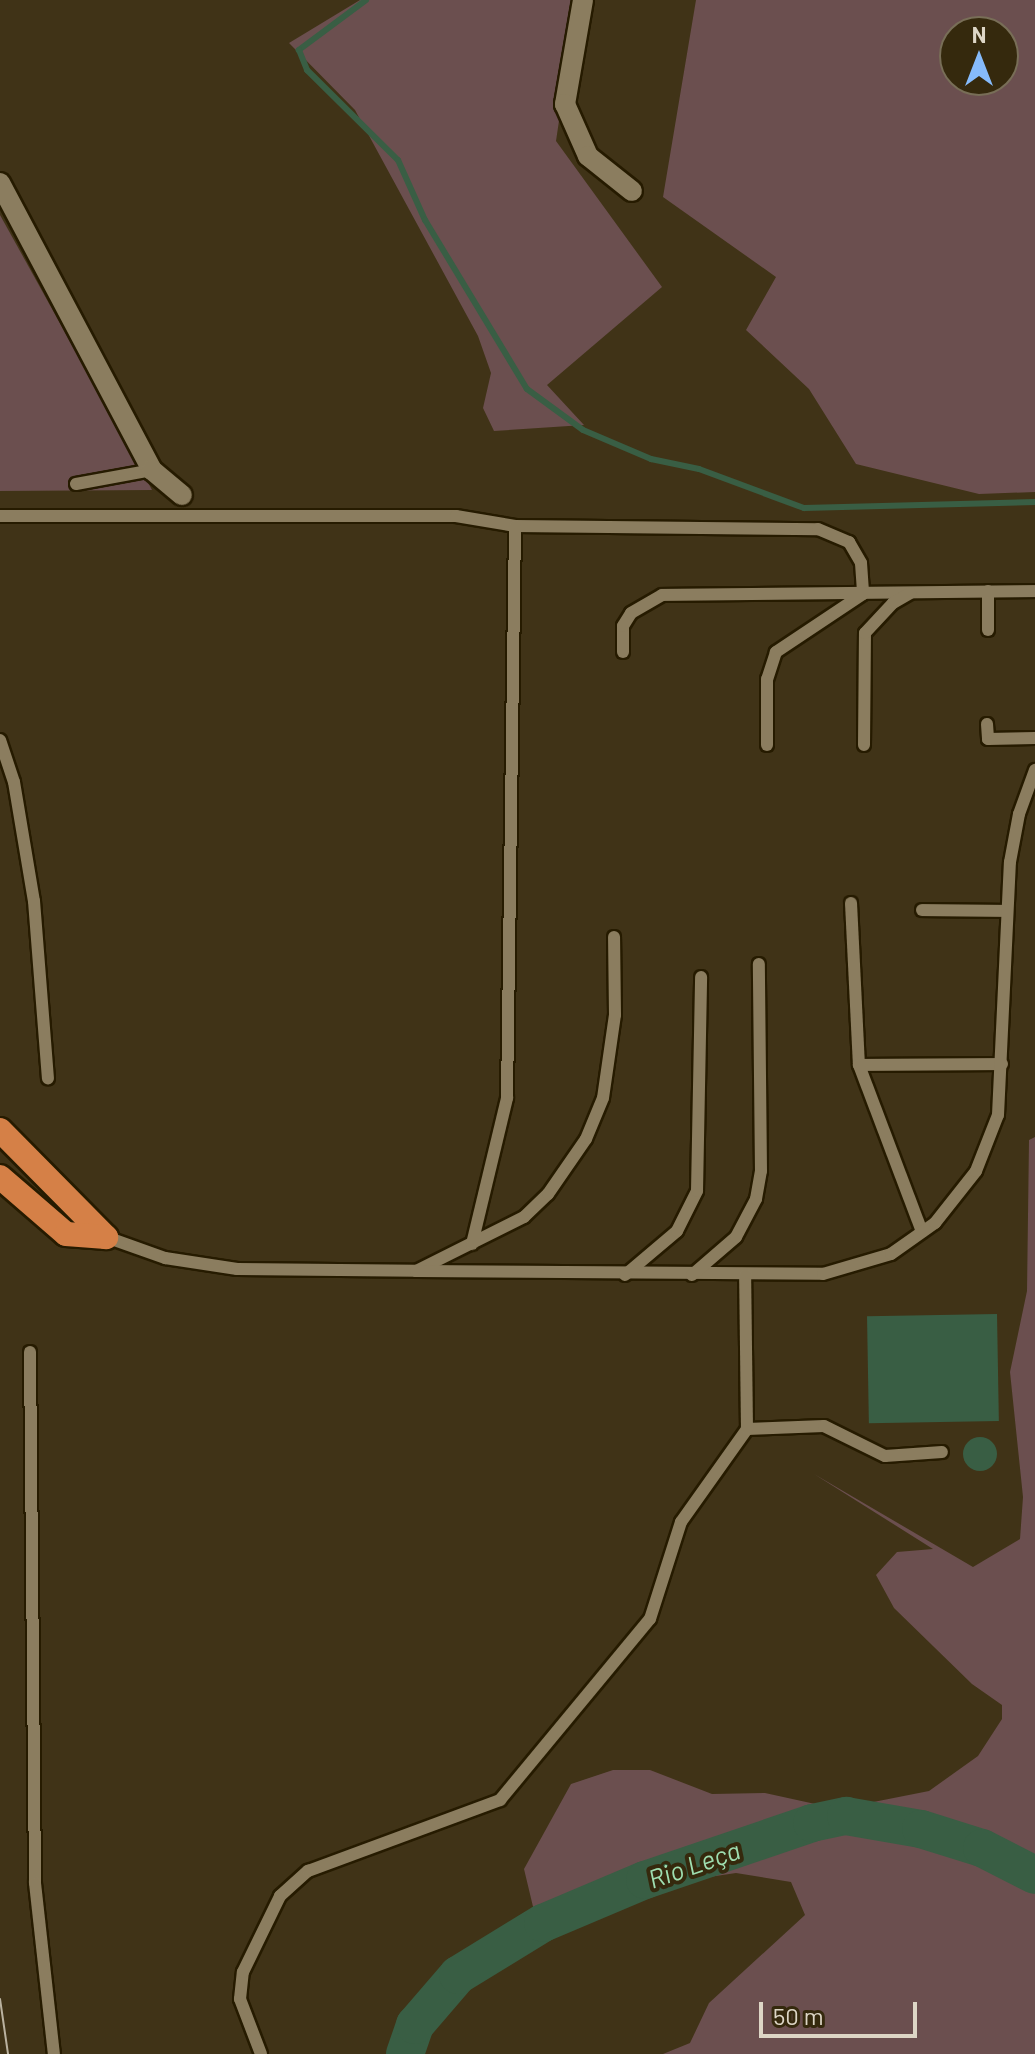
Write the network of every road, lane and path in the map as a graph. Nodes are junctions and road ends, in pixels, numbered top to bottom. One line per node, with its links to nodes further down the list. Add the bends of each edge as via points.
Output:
1 (583, 0): 3 (street, via 565,104 588,156)
2 (0, 183): 4 (street)
3 (632, 191)
4 (152, 470): 5 (lane); 6 (street)
5 (76, 484)
6 (182, 495): 8 (lane)
7 (0, 516): 8 (lane)
8 (176, 516): 9 (lane, via 456,516)
9 (515, 526): 13 (lane, via 818,529 849,542 861,563); 35 (lane, via 507,1098)
10 (915, 590): 11 (lane); 13 (lane); 20 (lane, via 893,603 865,633)
11 (988, 591): 12 (lane); 14 (lane)
12 (1035, 591)
13 (863, 594): 15 (lane, via 662,595 631,613 623,626); 19 (lane, via 776,652 767,679)
14 (988, 630)
15 (623, 652)
16 (987, 724): 17 (lane, via 988,739)
17 (1035, 738)
18 (0, 740): 30 (lane, via 14,782 34,901)
19 (767, 745)
20 (864, 745)
21 (1035, 770): 24 (lane, via 1019,814)
22 (851, 903): 29 (lane)
23 (922, 910): 24 (lane)
24 (1007, 911): 28 (lane)
25 (614, 937): 35 (lane, via 610,1066 586,1139 548,1194 524,1217)
26 (759, 964): 38 (lane, via 761,1171 756,1199 736,1237)
27 (701, 977): 37 (lane, via 697,1191 677,1231)
28 (1002, 1064): 29 (lane); 33 (lane, via 998,1115 976,1171)
29 (859, 1065): 33 (lane)
30 (48, 1078)
31 (0, 1130): 34 (highway)
32 (0, 1177): 34 (highway, via 66,1234)
33 (922, 1232): 39 (lane, via 891,1254 823,1274)
34 (106, 1237): 36 (lane, via 165,1258 237,1269)
35 (472, 1244): 36 (lane)
36 (416, 1271): 37 (lane)
37 (625, 1275): 38 (lane)
38 (692, 1275): 39 (lane)
39 (745, 1275): 41 (lane)
40 (30, 1352): 43 (lane, via 35,1883)
41 (747, 1429): 42 (lane, via 824,1426 885,1456); 44 (lane, via 681,1522 650,1619 500,1800 308,1871 280,1896 243,1972 240,1999)
42 (942, 1452)
43 (54, 2054)
44 (261, 2054)

